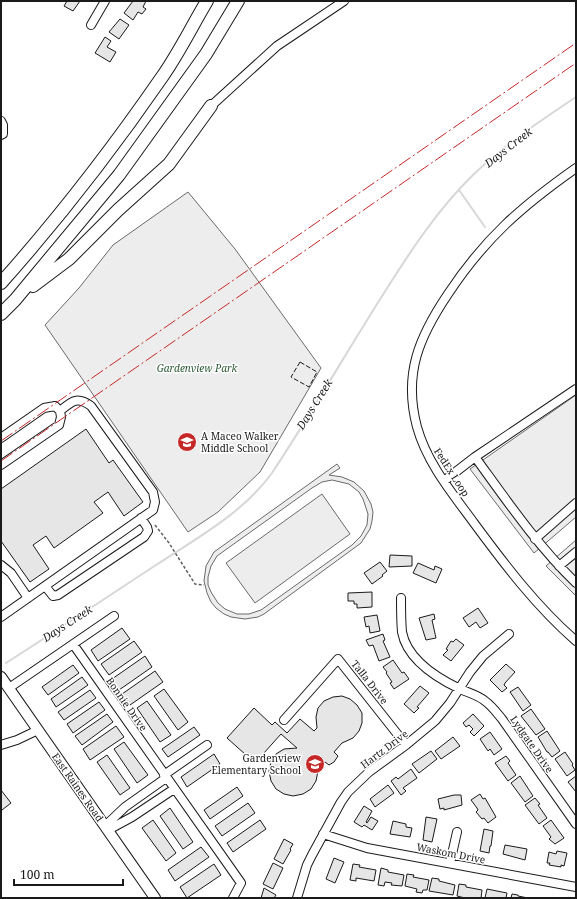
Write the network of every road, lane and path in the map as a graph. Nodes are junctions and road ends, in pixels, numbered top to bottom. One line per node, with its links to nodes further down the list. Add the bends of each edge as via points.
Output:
1 (105, 1): 5 (street)
2 (207, 1): 10 (highway, via 158,82 87,179)
3 (238, 1): 11 (highway, via 206,54 119,176)
4 (344, 1): 6 (street, via 277,46)
5 (91, 25)
6 (211, 106): 11 (highway, via 169,164 69,259)
7 (1, 121): 8 (street)
8 (1, 135)
9 (576, 168): 18 (street, FedEx Loop, via 529,202 489,240 453,287 421,341 413,375 412,401 423,444)
10 (1, 283)
11 (15, 300): 12 (highway)
12 (1, 314)
13 (576, 389): 16 (street)
14 (60, 411): 15 (street, via 55,406 44,408); 17 (street, via 59,425); 20 (street, via 76,400 83,400 91,406 153,492 153,510)
15 (1, 438)
16 (475, 457): 18 (street); 21 (street)
17 (1, 465)
18 (444, 481): 33 (street, FedEx Loop, via 517,580 548,615)
19 (576, 503): 21 (street)
20 (144, 516): 26 (path, via 169,543 195,584); 27 (street); 27 (street, via 148,531 144,537 58,595 53,596)
21 (535, 539): 24 (street)
22 (576, 552): 24 (street)
23 (1, 566): 28 (street, via 11,573)
24 (559, 566): 25 (street)
25 (576, 583)
26 (204, 585)
27 (45, 586): 28 (street)
28 (28, 598): 31 (street)
29 (401, 598): 37 (street, Lydgate Drive, via 402,632 411,651 428,670)
30 (114, 616): 34 (street)
31 (1, 617)
32 (509, 634): 37 (street, Hartz Drive, via 483,656)
33 (576, 641)
34 (73, 644): 36 (street); 43 (street, Bonnie Drive)
35 (1, 677): 36 (main road, East Raines Road)
36 (9, 688): 39 (main road, East Raines Road)
37 (460, 689): 42 (street, Hartz Drive, via 435,722); 45 (street, Lydgate Drive, via 486,701 496,711)
38 (284, 720): 42 (street, Talla Drive, via 338,659)
39 (38, 730): 40 (street); 46 (main road, East Raines Road)
40 (1, 745)
41 (207, 745): 43 (street)
42 (406, 745): 48 (street, Hartz Drive, via 354,785)
43 (165, 776): 44 (street, Bonnie Drive); 46 (street, via 125,807)
44 (174, 789): 46 (street, via 132,817); 52 (street, Bonnie Drive, via 241,882)
45 (576, 824)
46 (106, 828): 51 (main road, East Raines Road)
47 (457, 832): 49 (street)
48 (323, 834): 49 (street, Waskom Drive, via 367,848); 53 (street, Hartz Drive, via 307,865)
49 (450, 863): 50 (street, Waskom Drive)
50 (576, 887)
51 (155, 898)
52 (233, 898)
53 (298, 898)

